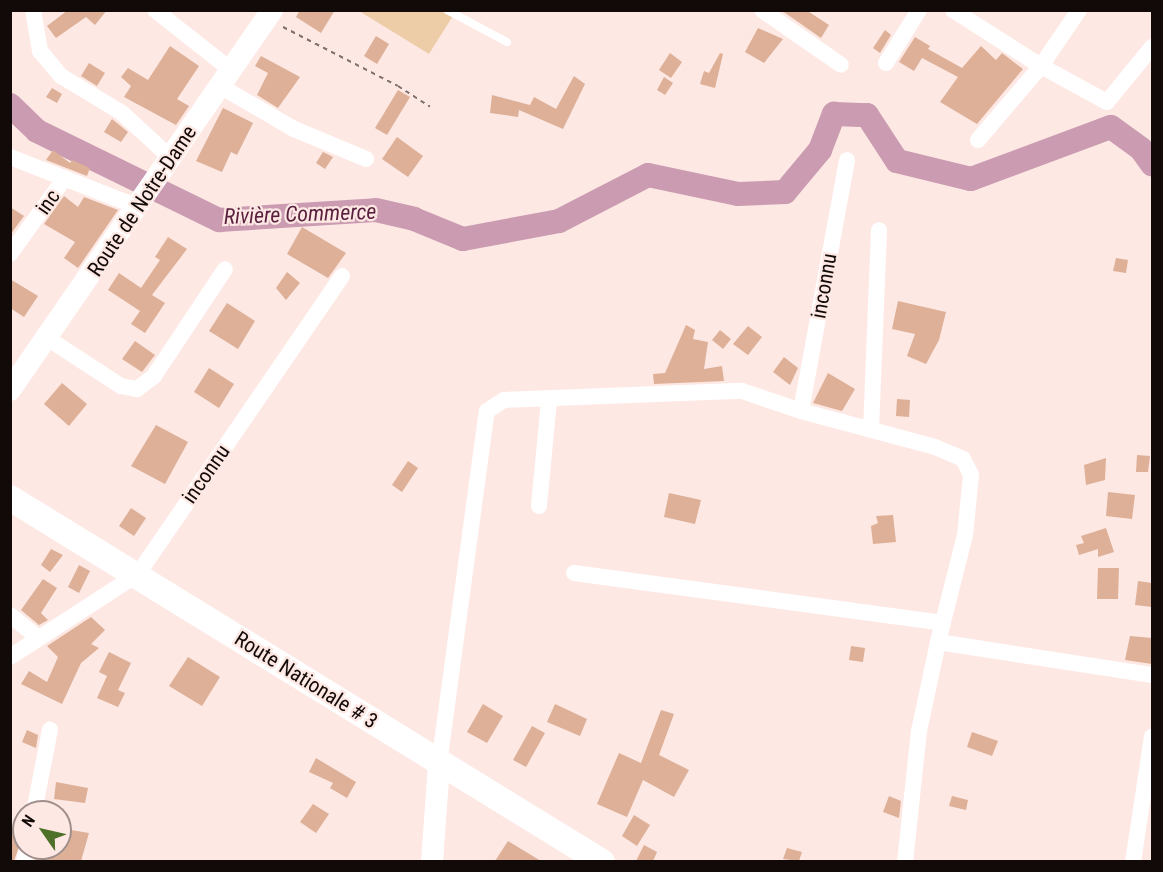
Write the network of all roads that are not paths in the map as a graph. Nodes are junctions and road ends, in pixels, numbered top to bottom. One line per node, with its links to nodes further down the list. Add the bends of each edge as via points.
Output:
1 (33, 10): 19 (street, via 40,51 61,76 122,113)
2 (155, 10): 14 (street)
3 (447, 10): 9 (lane)
4 (762, 10): 12 (street)
5 (919, 10): 11 (street)
6 (953, 10): 13 (street)
7 (1079, 10): 13 (street)
8 (269, 14): 14 (street, Route de Notre-Dame)
9 (507, 42)
10 (1152, 47): 13 (street, via 1107,102)
11 (886, 63)
12 (841, 65)
13 (1041, 66): 15 (street)
14 (226, 78): 17 (street, via 275,119); 19 (street, Route de Notre-Dame)
15 (978, 140)
16 (10, 157): 20 (street)
17 (366, 159)
18 (847, 160): 29 (street, inconnu)
19 (168, 163): 21 (street, Route de Notre-Dame)
20 (64, 179): 21 (street); 23 (street, inc)
21 (142, 201): 26 (street, Route de Notre-Dame)
22 (879, 230): 30 (street)
23 (10, 254)
24 (225, 269): 26 (street, via 154,376 137,389 121,386)
25 (342, 276): 34 (street, inconnu)
26 (47, 338): 27 (street, Route de Notre-Dame)
27 (10, 390)
28 (549, 400): 29 (street, via 742,391); 32 (street); 43 (street, via 504,400 487,411)
29 (801, 411): 30 (street)
30 (871, 430): 36 (street, via 935,447 963,459 971,475 964,535)
31 (10, 498): 34 (main road, Route Nationale # 3)
32 (539, 506)
33 (574, 573): 36 (street)
34 (138, 574): 37 (street, inconnu); 43 (main road, Route Nationale # 3)
35 (10, 615): 37 (street)
36 (943, 623): 38 (street)
37 (37, 637): 39 (street, inconnu)
38 (938, 642): 40 (street); 47 (street, via 919,731)
39 (10, 657)
40 (1152, 675)
41 (50, 730): 44 (street)
42 (1152, 736): 48 (street)
43 (439, 764): 45 (street); 46 (main road, Route Nationale # 3)
44 (36, 800)
45 (432, 861)
46 (602, 861)
47 (905, 861)
48 (1133, 861)

